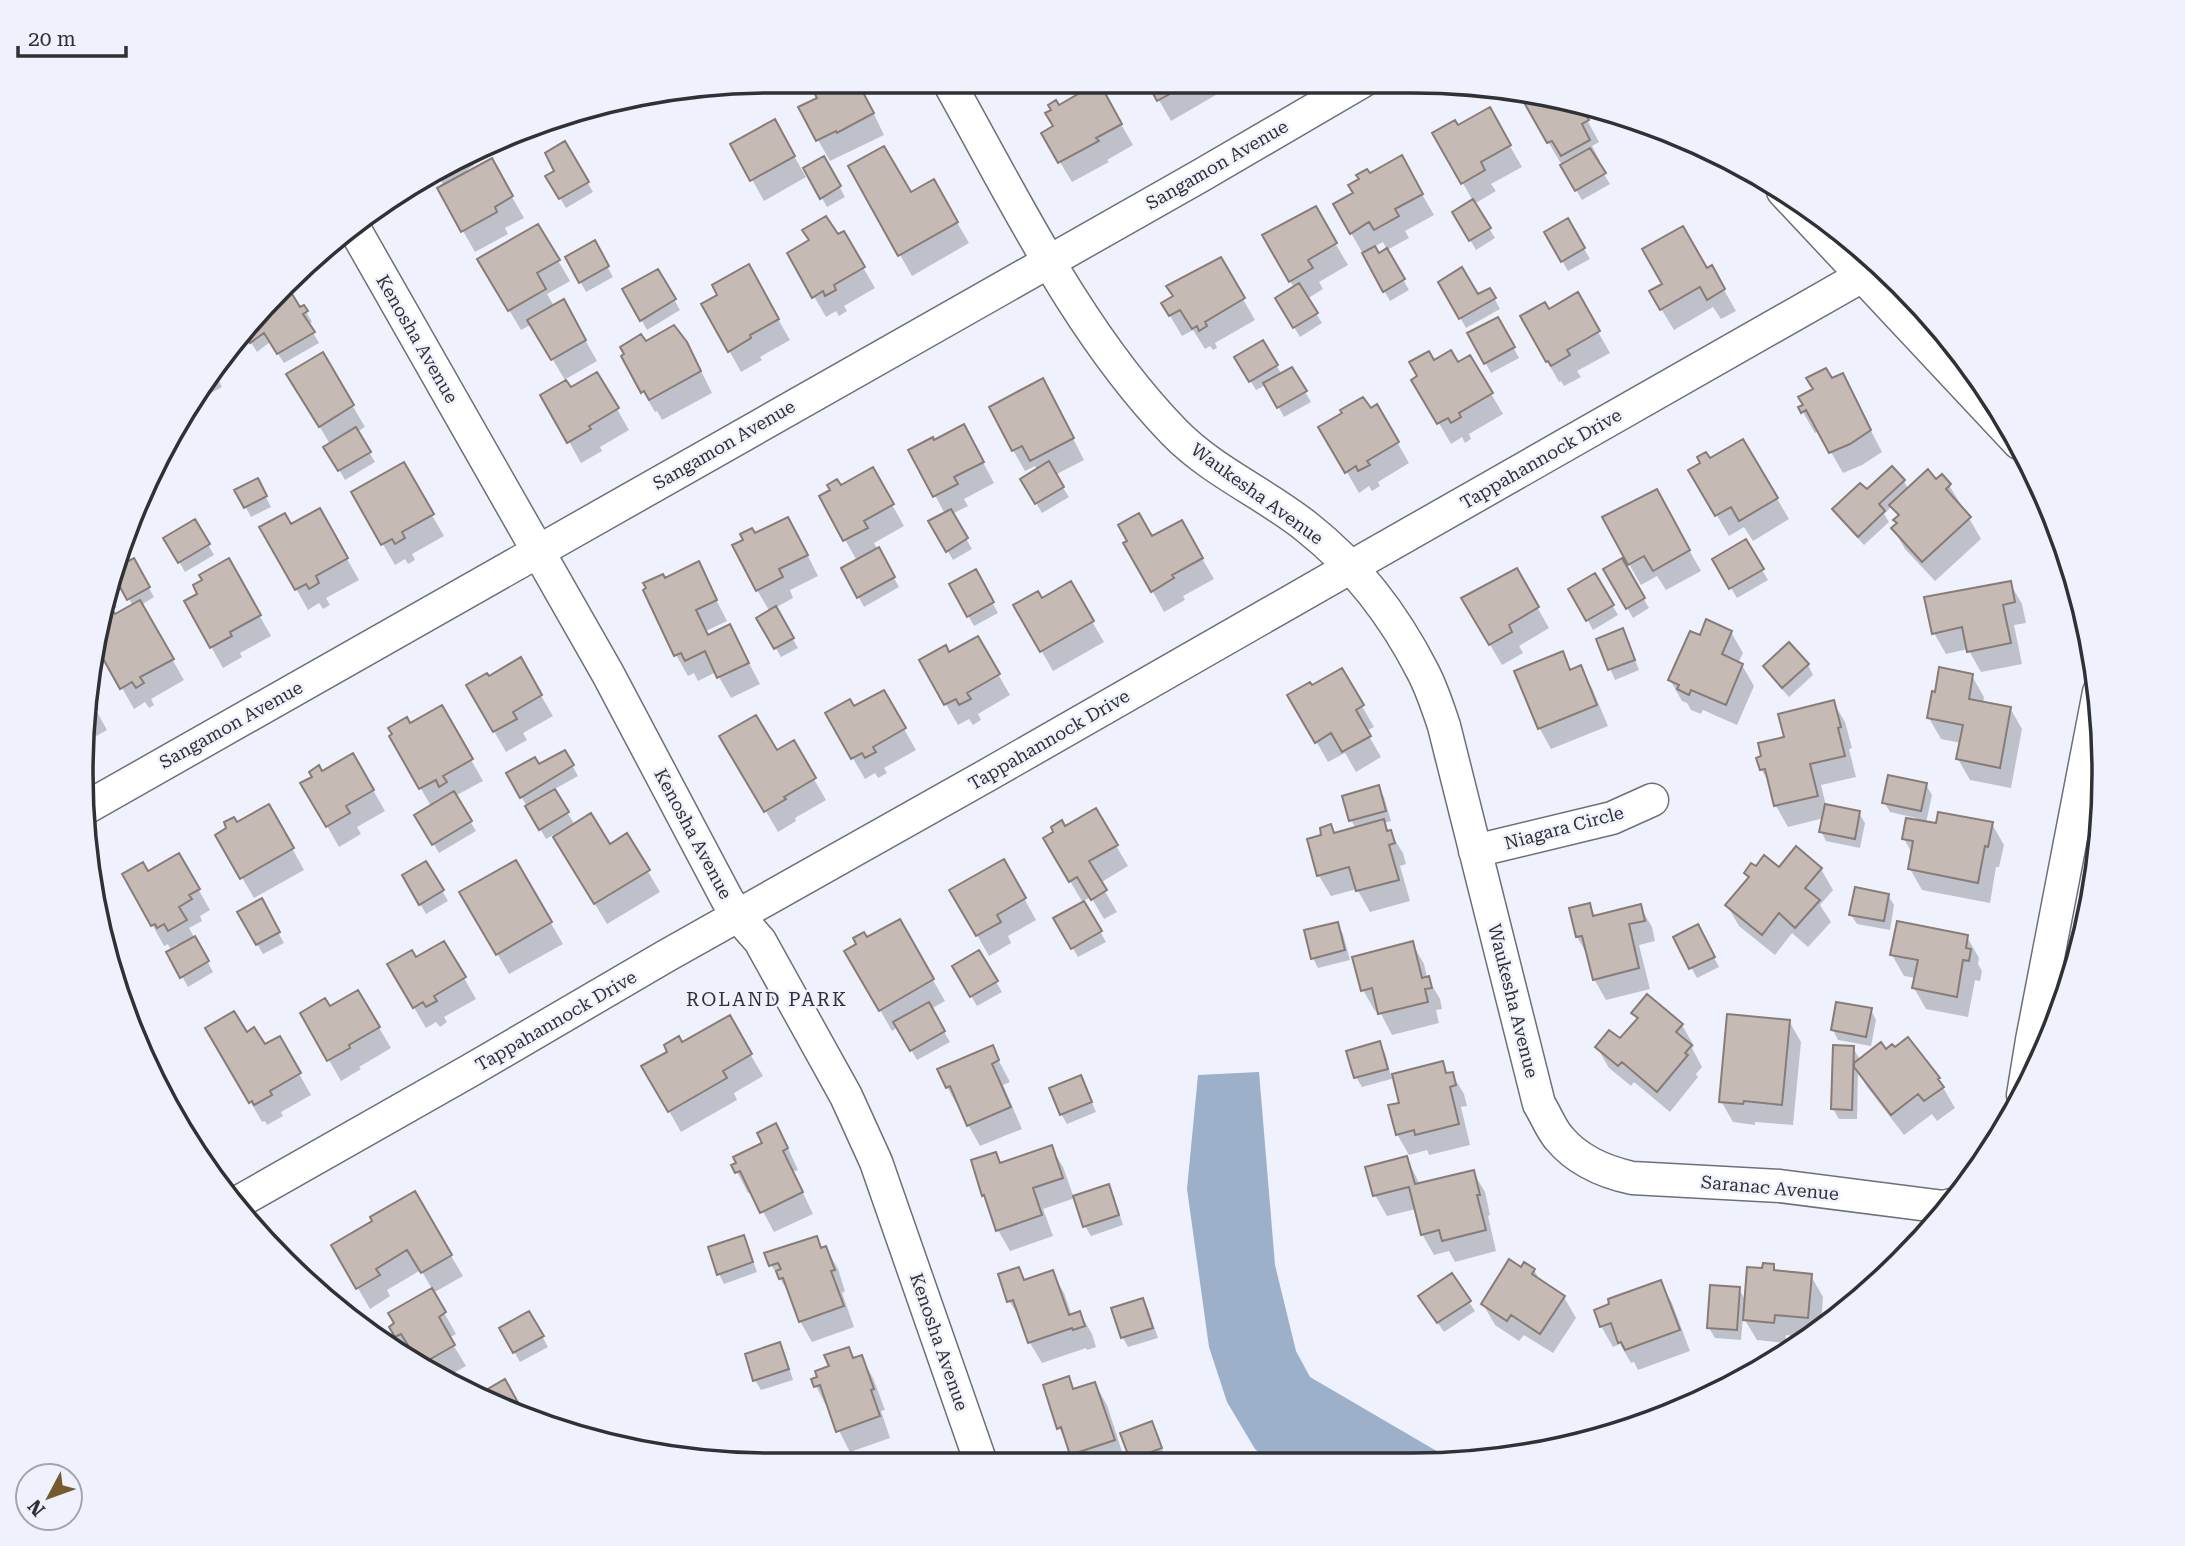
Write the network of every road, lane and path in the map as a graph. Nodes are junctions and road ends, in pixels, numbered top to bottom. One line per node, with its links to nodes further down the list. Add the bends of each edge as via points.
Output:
1 (955, 93): 5 (street, Waukesha Avenue)
2 (1340, 93): 5 (street, Sangamon Avenue)
3 (1814, 224): 6 (street)
4 (358, 234): 8 (street, Kenosha Avenue)
5 (1049, 261): 8 (street, Sangamon Avenue); 9 (street, Waukesha Avenue, via 1127,379 1176,434 1213,466 1307,527)
6 (1862, 276): 7 (street); 9 (street, Tappahannock Drive)
7 (1985, 407)
8 (539, 552): 12 (street, Sangamon Avenue); 14 (street, Kenosha Avenue)
9 (1350, 566): 13 (street, Waukesha Avenue, via 1398,625 1425,674 1444,726); 14 (street, Tappahannock Drive)
10 (2091, 733): 15 (street)
11 (1652, 800): 13 (street, Niagara Circle, via 1612,818)
12 (94, 804)
13 (1475, 851): 16 (street, Waukesha Avenue, via 1539,1104 1559,1138)
14 (738, 916): 17 (street, Tappahannock Drive); 19 (street, Kenosha Avenue, via 760,941 846,1096 876,1162)
15 (2029, 1058)
16 (1591, 1163): 18 (street, Saranac Avenue, via 1632,1178 1780,1186)
17 (243, 1199)
18 (1936, 1206)
19 (978, 1453)

